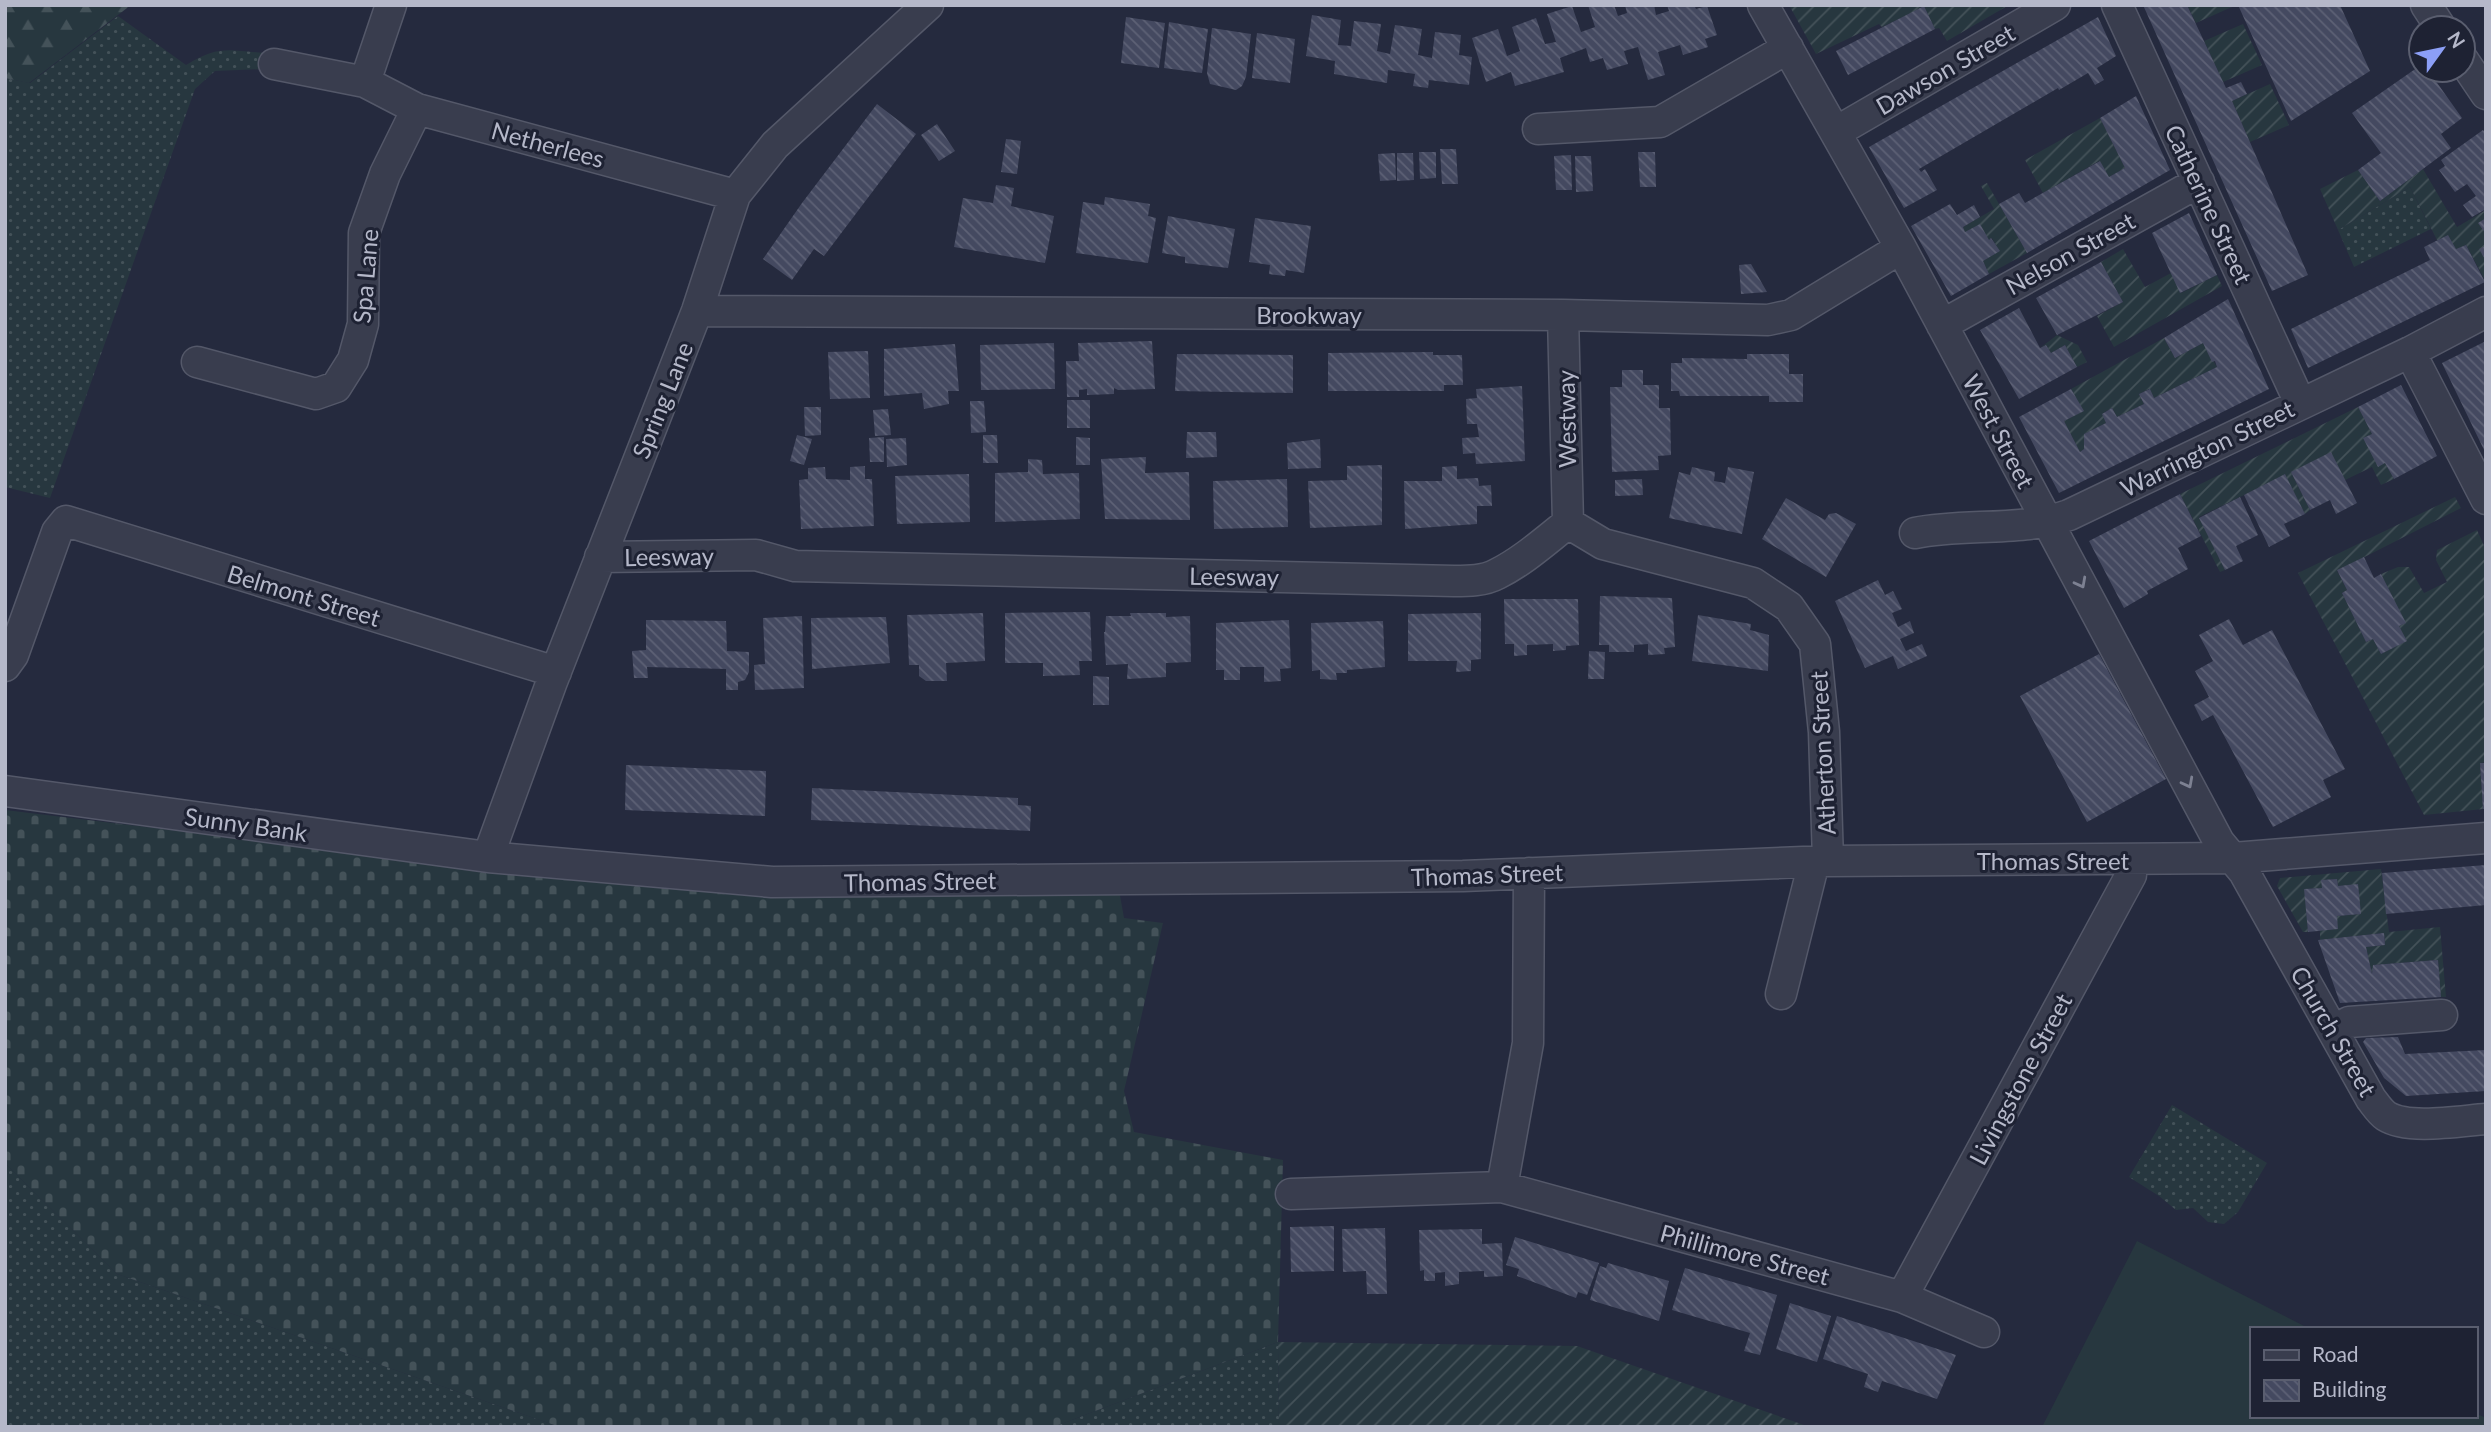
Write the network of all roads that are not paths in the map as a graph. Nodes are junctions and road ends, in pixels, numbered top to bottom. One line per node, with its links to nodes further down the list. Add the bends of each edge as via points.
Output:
1 (391, 5): 8 (street)
2 (928, 5): 13 (street, Spring Lane, via 775,145)
3 (1763, 5): 6 (street, West Street)
4 (2055, 5): 11 (street, Dawson Street)
5 (2118, 5): 12 (street, Catherine Street)
6 (1788, 48): 10 (street, via 1660,122); 11 (street, West Street)
7 (274, 64): 8 (street, Netherlees)
8 (365, 82): 9 (street, Netherlees)
9 (418, 109): 13 (street, Netherlees); 20 (street, Spa Lane, via 385,174 364,233 363,324 353,360 336,387 316,394)
10 (1538, 129)
11 (1836, 132): 14 (street, West Street)
12 (2199, 182): 18 (street, Nelson Street); 21 (street, Catherine Street)
13 (735, 195): 15 (street, Spring Lane)
14 (1900, 248): 17 (street, Brookway, via 1791,315 1768,320); 18 (street, West Street)
15 (697, 312): 17 (street, Brookway); 26 (street, Spring Lane)
16 (2486, 313): 19 (street, Warrington Street)
17 (1563, 315): 23 (street, Westway)
18 (1942, 325): 24 (street, West Street)
19 (2410, 352): 21 (street, Warrington Street); 22 (street)
20 (197, 362)
21 (2300, 403): 24 (street, Warrington Street)
22 (2486, 499)
23 (1568, 523): 26 (street, Leesway, via 1495,575 1454,581 795,566 756,555); 34 (street, Atherton Street, via 1603,544 1753,583 1789,607 1815,644 1824,732)
24 (2049, 523): 25 (street, Warrington Street); 32 (street, West Street, one-way to 32, via 2219,842)
25 (1915, 533)
26 (600, 557): 28 (street, Spring Lane)
27 (5, 666): 28 (street, Belmont Street, via 57,531 66,521)
28 (556, 672): 31 (street, Spring Lane)
29 (5, 791): 31 (street, Sunny Bank)
30 (2486, 838): 32 (street, Thomas Street)
31 (488, 857): 35 (street, Thomas Street, via 772,882)
32 (2233, 858): 33 (street, Thomas Street); 38 (street, Church Street)
33 (2130, 860): 34 (street, Thomas Street); 42 (street, Livingstone Street, via 2131,875)
34 (1821, 862): 35 (street, Thomas Street); 36 (street, Atherton Street)
35 (1530, 873): 40 (street, via 1528,1043)
36 (1781, 994)
37 (2442, 1015): 38 (street, via 2349,1022)
38 (2333, 1031): 39 (street, Church Street, via 2385,1116 2416,1123)
39 (2486, 1119)
40 (1503, 1187): 41 (street, Phillimore Street); 42 (street, Phillimore Street)
41 (1291, 1194)
42 (1902, 1297): 43 (street, Phillimore Street)
43 (1984, 1332)

